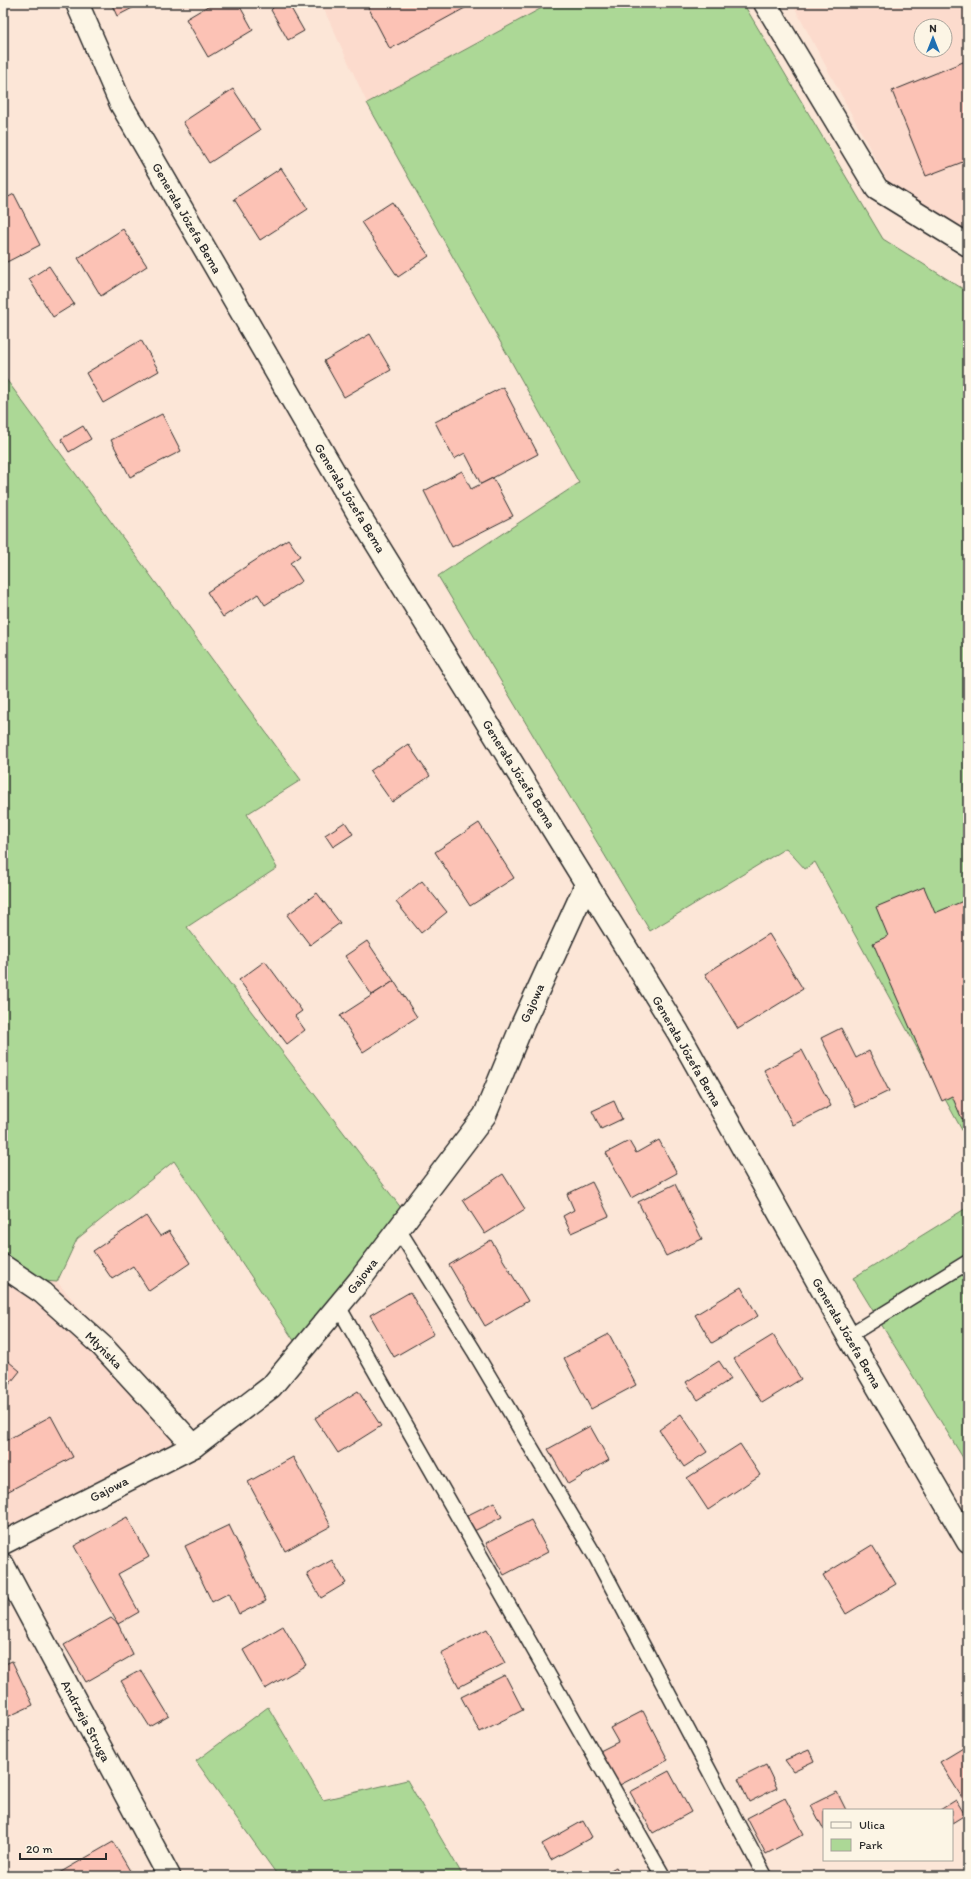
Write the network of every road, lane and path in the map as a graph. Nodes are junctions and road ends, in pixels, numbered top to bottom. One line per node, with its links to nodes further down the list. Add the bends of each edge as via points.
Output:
1 (77, 3): 4 (street, Generała Józefa Bema, via 121,104 347,494)
2 (765, 3): 3 (street, via 877,189)
3 (968, 245)
4 (587, 883): 5 (street, Gajowa, via 484,1115); 9 (street, Generała Józefa Bema, via 678,1032)
5 (398, 1229): 8 (street, Gajowa); 16 (lane, via 597,1559)
6 (968, 1262): 9 (lane)
7 (3, 1266): 10 (street, Młyńska, via 43,1293 102,1346)
8 (338, 1306): 10 (street, Gajowa, via 271,1387); 15 (lane)
9 (848, 1336): 11 (street, Generała Józefa Bema)
10 (194, 1446): 12 (street, Gajowa)
11 (968, 1542)
12 (3, 1543)
13 (3, 1565): 14 (street, Andrzeja Struga)
14 (169, 1876)
15 (663, 1876)
16 (765, 1876)

